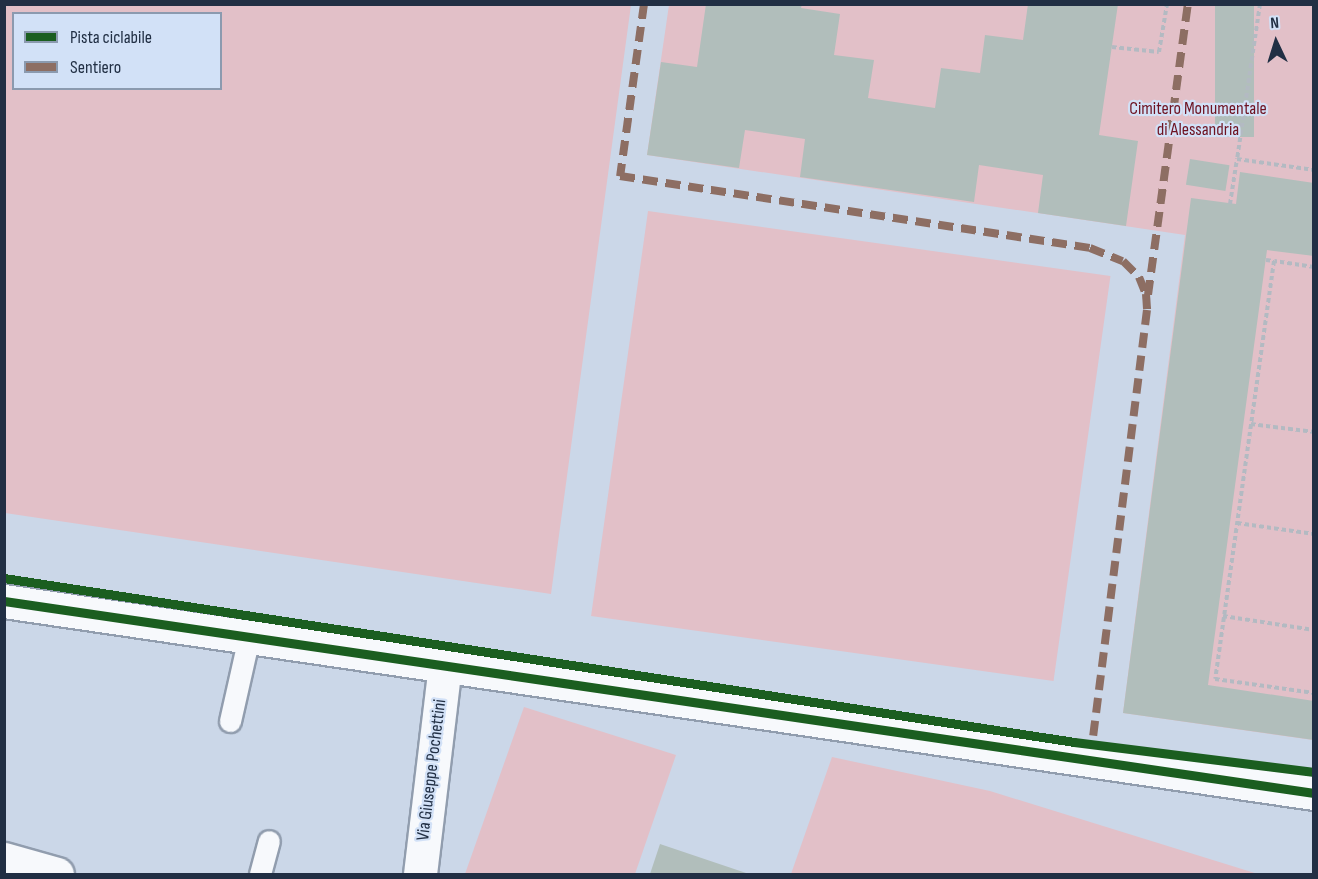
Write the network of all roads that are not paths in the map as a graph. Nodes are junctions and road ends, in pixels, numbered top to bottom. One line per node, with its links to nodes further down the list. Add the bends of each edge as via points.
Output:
1 (4, 601): 2 (street)
2 (249, 637): 3 (street); 4 (lane)
3 (445, 665): 5 (street); 10 (street, Via Giuseppe Pochettini)
4 (230, 721)
5 (1314, 793)
6 (269, 841): 9 (lane)
7 (4, 859): 8 (street)
8 (57, 874)
9 (260, 874)
10 (420, 874)

